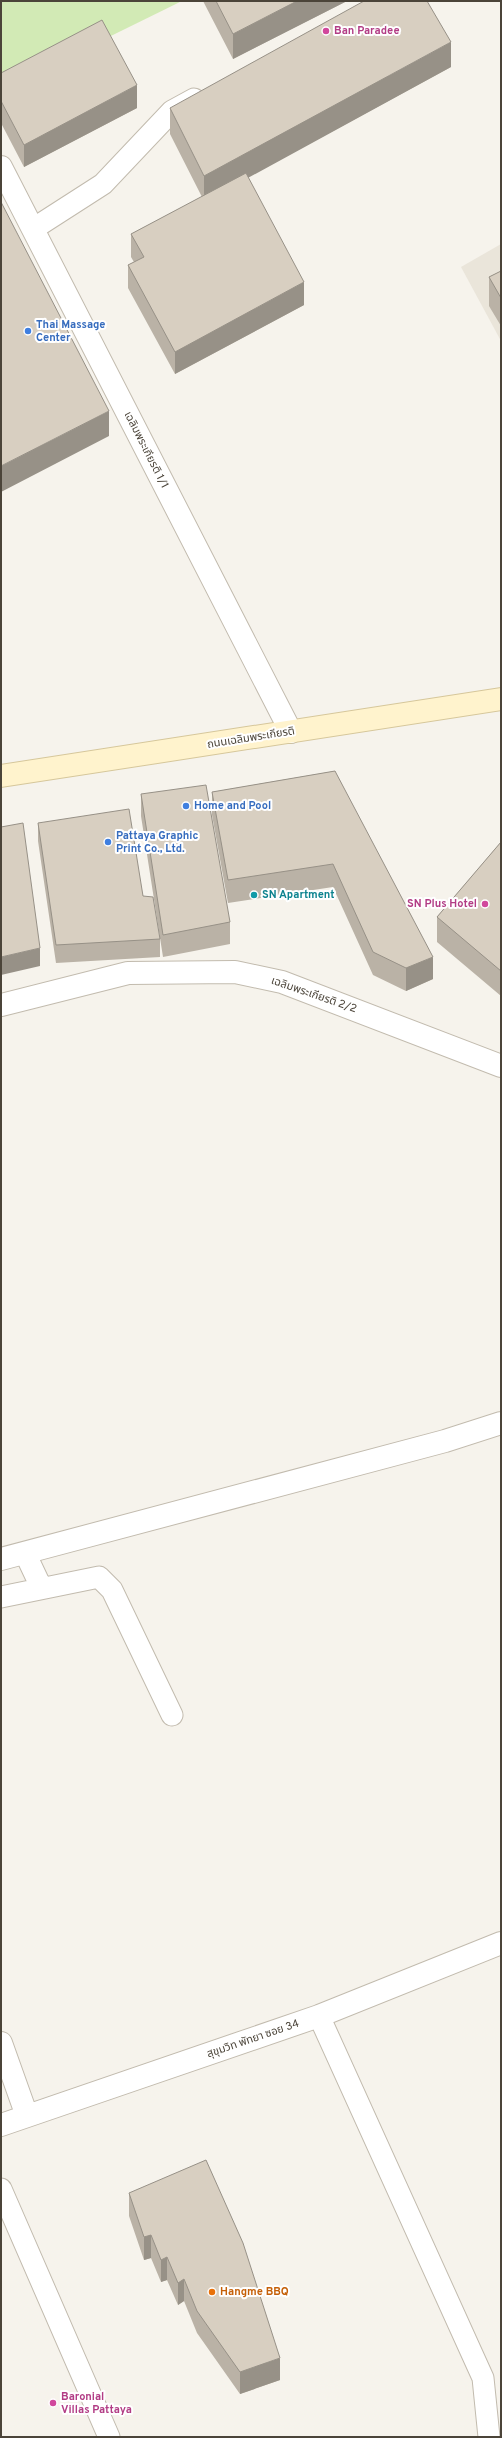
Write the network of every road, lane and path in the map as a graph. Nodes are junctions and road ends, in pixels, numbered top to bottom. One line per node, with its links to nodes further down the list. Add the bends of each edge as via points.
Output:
1 (212, 89): 3 (lane, via 172,111 103,184)
2 (1, 167): 3 (street, เฉลิมพระเกียรติ 1/1)
3 (33, 229): 5 (street, เฉลิมพระเกียรติ 1/1)
4 (501, 699): 5 (main road, ถนนเฉลิมพระเกียรติ)
5 (291, 732): 6 (main road, ถนนเฉลิมพระเกียรติ)
6 (1, 776)
7 (1, 1005): 8 (street, เฉลิมพระเกียรติ 2/2, via 128,973 236,972 282,982)
8 (501, 1066)
9 (501, 1423): 10 (street, via 437,1443)
10 (25, 1553): 11 (street); 12 (lane)
11 (1, 1559)
12 (41, 1588): 13 (lane); 14 (lane, via 99,1577 106,1582)
13 (1, 1597)
14 (172, 1715)
15 (501, 1943): 16 (street, สุขุมวิท พัทยา ซอย 34)
16 (319, 2016): 18 (street, สุขุมวิท พัทยา ซอย 34); 22 (lane, via 483,2378)
17 (1, 2043): 18 (street)
18 (27, 2116): 19 (street, สุขุมวิท พัทยา ซอย 34)
19 (1, 2125)
20 (1, 2189): 21 (lane)
21 (109, 2437)
22 (489, 2437)

